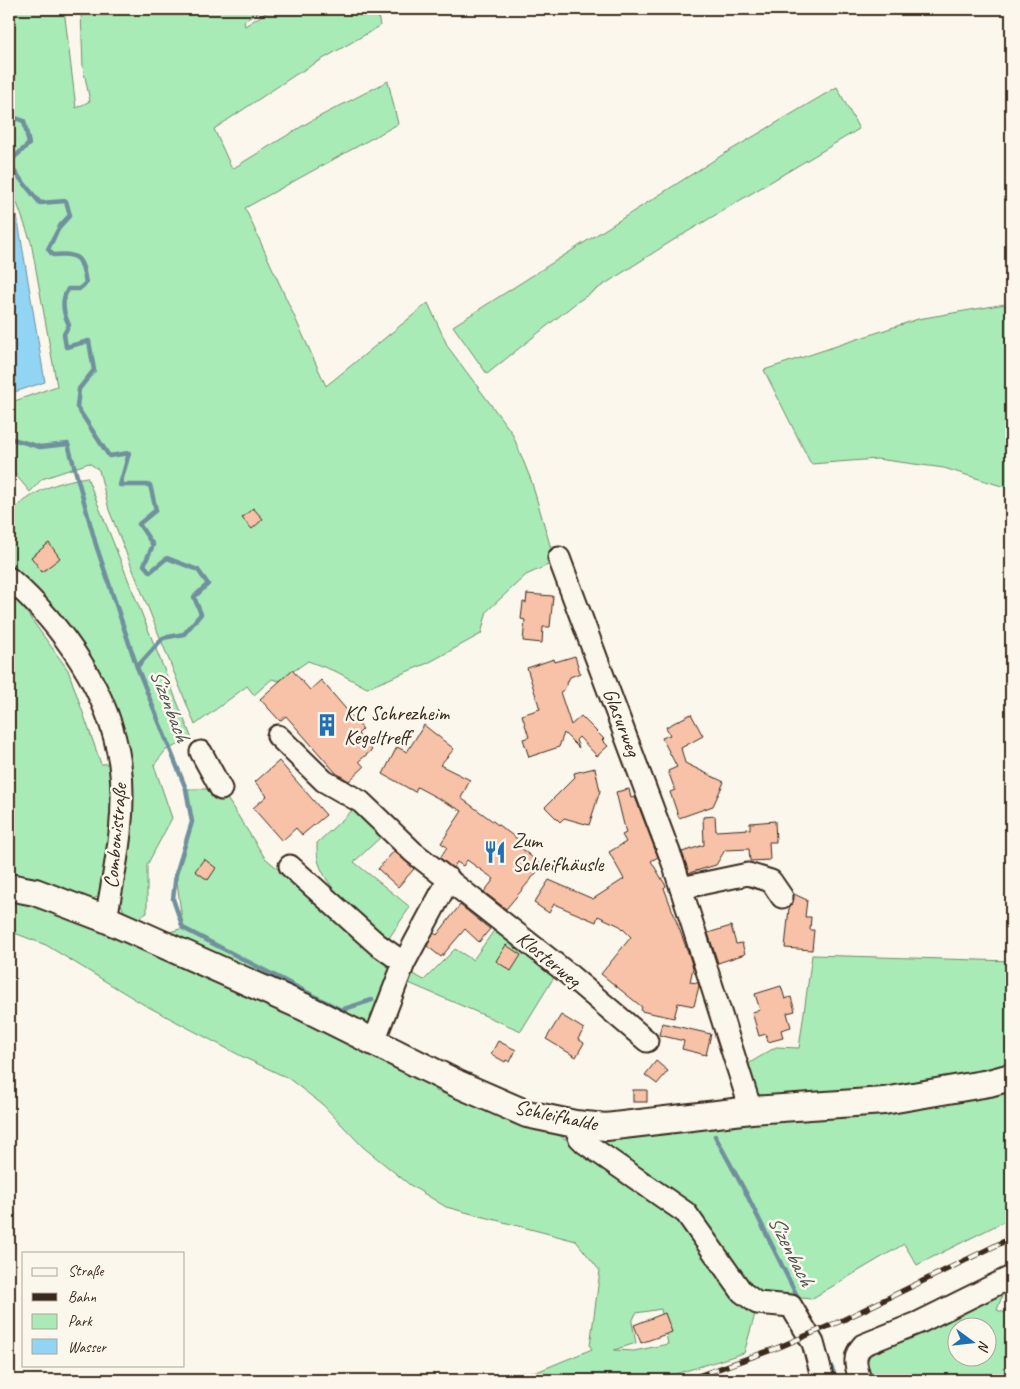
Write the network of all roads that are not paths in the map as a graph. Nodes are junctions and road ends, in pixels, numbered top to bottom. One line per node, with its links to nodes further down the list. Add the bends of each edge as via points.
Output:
1 (559, 558): 9 (street, Glasurweg)
2 (9, 578): 11 (street, Combonistraße, via 35,601 76,655 105,707 120,763 122,807)
3 (278, 736): 7 (street, Klosterweg, via 324,781 362,802 414,852)
4 (201, 752): 5 (street)
5 (221, 789)
6 (290, 866): 12 (street, via 377,944)
7 (449, 879): 12 (street); 14 (street, Klosterweg)
8 (9, 887): 11 (main road, Schleifhalde, via 35,892)
9 (681, 888): 10 (street, via 748,874 771,881); 16 (street, Glasurweg)
10 (782, 897)
11 (106, 918): 13 (main road, Schleifhalde)
12 (404, 963): 13 (street)
13 (374, 1041): 17 (main road, Schleifhalde, via 458,1084 527,1114)
14 (647, 1041)
15 (1011, 1077): 16 (main road, Schleifhalde, via 884,1101)
16 (751, 1110): 17 (main road, Schleifhalde, via 606,1127)
17 (575, 1124): 19 (street, via 585,1143 686,1213 742,1292 757,1303 791,1306 812,1343)
18 (1011, 1276): 20 (street, via 928,1318 863,1345 856,1352 854,1361)
19 (823, 1380)
20 (860, 1380)

